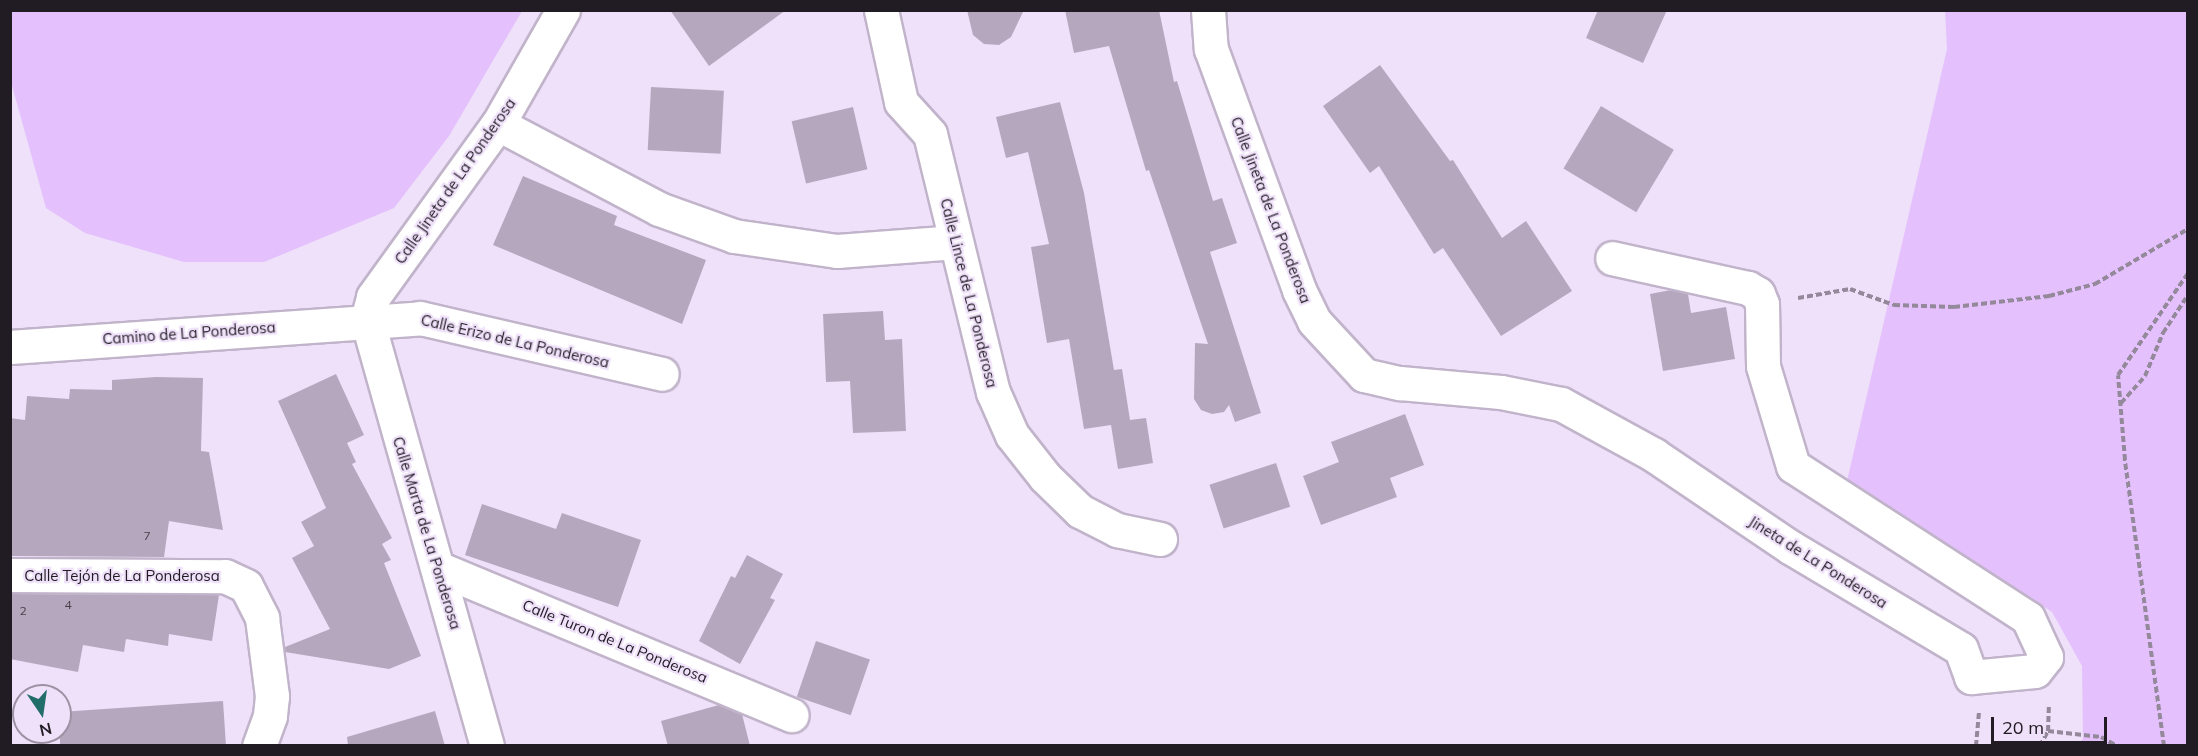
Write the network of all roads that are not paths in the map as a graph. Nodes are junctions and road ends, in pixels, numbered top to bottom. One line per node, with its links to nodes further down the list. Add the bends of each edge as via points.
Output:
1 (563, 10): 4 (street, Calle Jineta de La Ponderosa)
2 (881, 10): 5 (street, Calle Lince de La Ponderosa, via 901,102 930,134)
3 (1208, 10): 10 (street, Calle Jineta de La Ponderosa, via 1211,48 1299,290 1314,321 1339,351 1364,375 1400,383 1501,392 1561,404)
4 (498, 124): 5 (street, via 659,209 734,236 837,251); 7 (street, Calle Jineta de La Ponderosa, via 374,297)
5 (956, 242): 11 (street, Calle Lince de La Ponderosa, via 993,392 1012,435 1045,477 1080,510 1117,530)
6 (1612, 258): 10 (street, Jineta de La Ponderosa, via 1748,288 1758,294 1762,304 1764,366 1793,465 2028,618 2046,657 2035,671 1971,676 1961,649 1790,548)
7 (366, 320): 8 (street, Camino de La Ponderosa); 9 (street, Calle Erizo de La Ponderosa, via 420,318); 12 (street, Calle Marta de La Ponderosa)
8 (10, 347)
9 (662, 374)
10 (1654, 455)
11 (1161, 538)
12 (438, 568): 14 (street, Calle Turon de La Ponderosa); 16 (street, Calle Marta de La Ponderosa)
13 (10, 575): 15 (street, Calle Tejón de La Ponderosa, via 225,576 246,586 262,618 272,696 270,716)
14 (792, 715)
15 (259, 746)
16 (488, 746)

